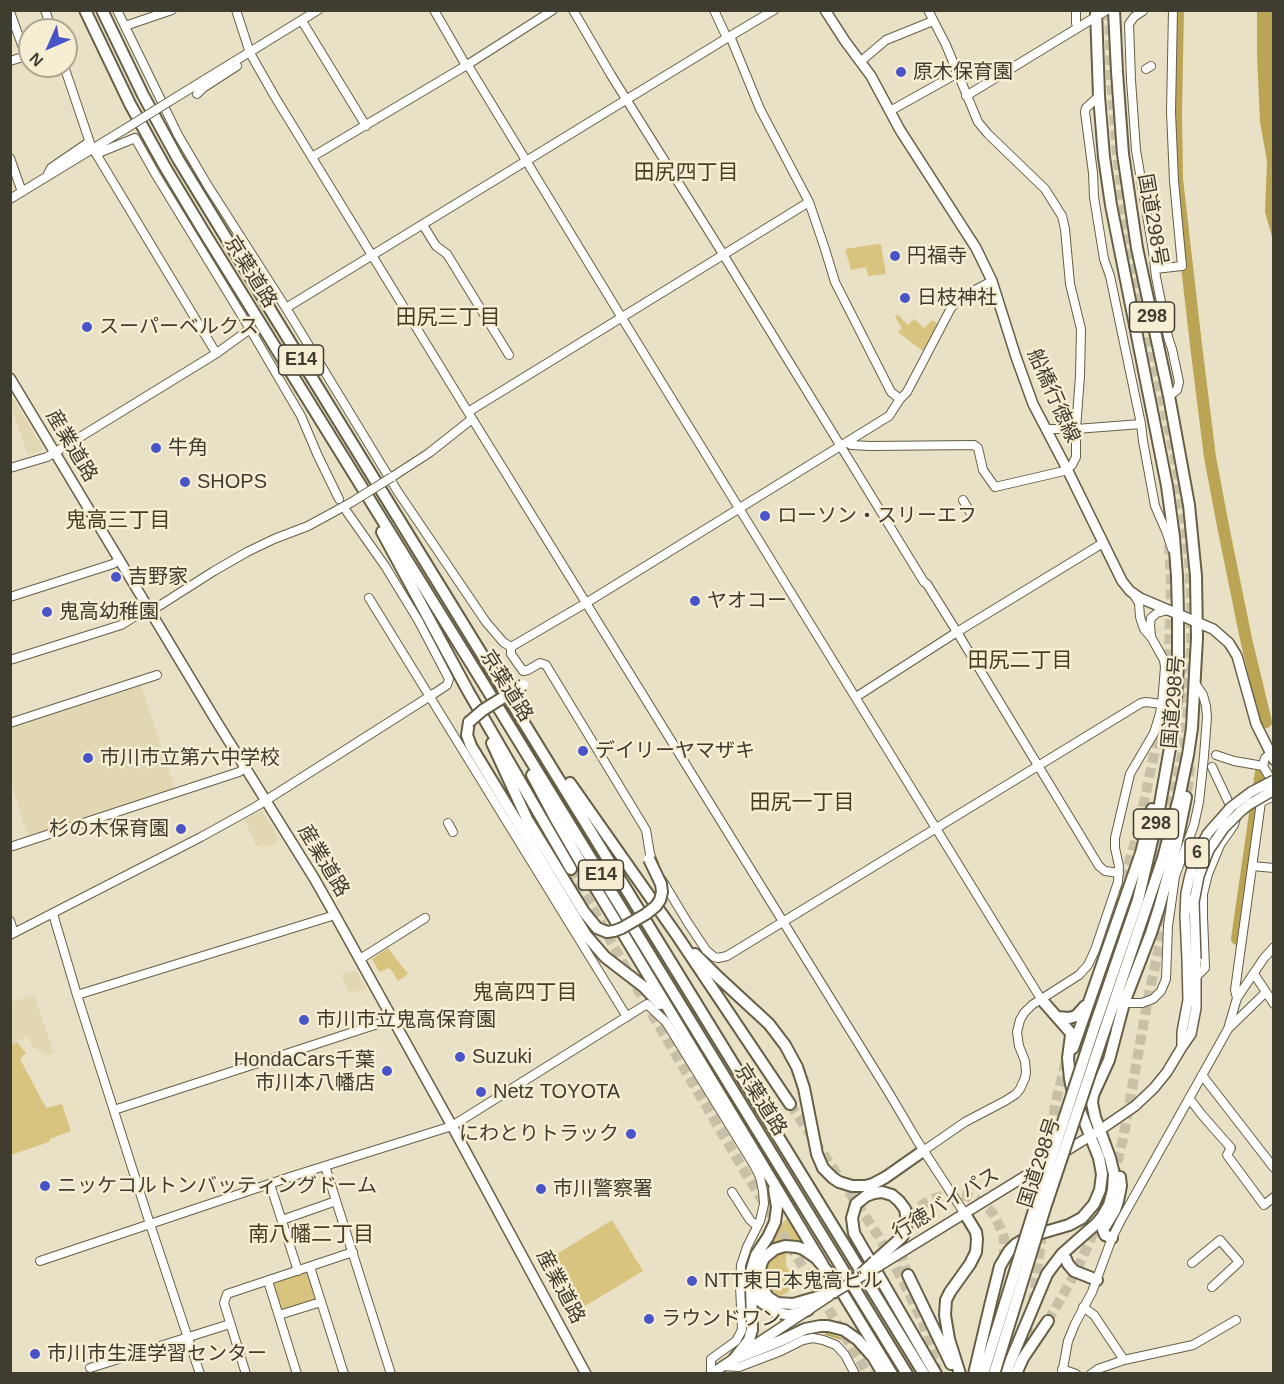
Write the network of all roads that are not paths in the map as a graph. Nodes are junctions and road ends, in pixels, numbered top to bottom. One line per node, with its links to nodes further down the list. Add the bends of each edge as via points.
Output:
1 (85, 10): 66 (highway, 京葉道路 / E14, via 165,167)
2 (102, 10): 96 (highway, 京葉道路 / E14, via 183,168)
3 (117, 10): 24 (street)
4 (236, 10): 27 (street)
5 (318, 10): 21 (street)
6 (434, 10): 29 (street)
7 (553, 10): 29 (street)
8 (573, 10): 37 (street)
9 (714, 10): 26 (street)
10 (774, 10): 26 (street)
11 (825, 10): 28 (main road, 船橋行徳線)
12 (928, 10): 22 (street)
13 (1076, 10): 23 (street)
14 (1107, 10): 20 (street)
15 (1114, 10): 30 (highway, 国道298号 / 298)
16 (1173, 10): 51 (street, via 1171,112 1182,266)
17 (166, 11): 24 (street)
18 (1143, 11): 33 (street, via 1129,24)
19 (10, 12): 25 (street)
20 (1096, 14): 35 (street); 36 (highway, 国道298号 / 298)
21 (302, 21): 27 (street); 39 (street)
22 (933, 21): 28 (street, via 886,40); 31 (street)
23 (1076, 23)
24 (124, 26): 53 (street, via 178,135)
25 (18, 31)
26 (728, 37): 37 (street); 47 (street, via 760,109)
27 (250, 52): 34 (street, via 246,60); 42 (street); 44 (street, bridge)
28 (860, 62): 38 (main road, 船橋行徳線)
29 (467, 65): 39 (street); 43 (street)
30 (1117, 72): 33 (street); 59 (highway, 国道298号 / 298, via 1123,154 1137,248)
31 (958, 73): 35 (street); 38 (street)
32 (68, 78): 40 (street)
33 (1131, 80): 51 (street, via 1136,150)
34 (197, 94)
35 (966, 96): 64 (street, via 982,128 1045,189 1062,216 1070,284 1081,329)
36 (1099, 96): 62 (street, via 1085,112 1094,197 1104,259); 77 (highway, 国道298号 / 298, via 1111,205 1161,451)
37 (627, 99): 43 (street); 49 (street)
38 (890, 111): 52 (main road, 船橋行徳線, via 976,248)
39 (366, 126): 42 (street)
40 (93, 148): 44 (street, via 51,168); 55 (street, via 135,138); 56 (street)
41 (10, 158): 45 (street)
42 (312, 158): 50 (street)
43 (526, 161): 48 (street); 54 (street)
44 (47, 177): 45 (street)
45 (22, 192): 46 (street)
46 (10, 199)
47 (809, 202): 49 (street); 60 (street, via 835,282 891,392)
48 (423, 225): 50 (street); 57 (street, via 436,246 447,254)
49 (723, 255): 54 (street); 65 (street)
50 (372, 256): 53 (street); 61 (street)
51 (1155, 269): 59 (street, via 1179,382 1177,390)
52 (992, 281): 60 (street, via 954,303); 63 (main road, 船橋行徳線, via 1028,392)
53 (286, 308): 87 (street, via 398,492 486,622)
54 (622, 318): 61 (street); 72 (street)
55 (250, 329): 56 (street); 70 (street, via 301,416)
56 (217, 352): 67 (street)
57 (509, 355)
58 (10, 378): 67 (main road, 産業道路)
59 (1169, 396): 84 (highway, 国道298号 / 298, via 1191,524)
60 (900, 399): 65 (street, via 889,416)
61 (470, 415): 81 (street); 82 (street, bridge, via 429,453 352,502 247,552)
62 (1142, 424): 64 (street); 77 (street, via 1155,506)
63 (1046, 429): 64 (street); 69 (main road, 船橋行徳線)
64 (1076, 429): 69 (street, via 1076,457)
65 (843, 444): 69 (street, via 974,446 995,487); 72 (street); 85 (street)
66 (336, 446): 92 (highway, 京葉道路 / E14); 93 (highway)
67 (54, 453): 68 (street); 76 (main road, 産業道路)
68 (10, 468)
69 (1067, 469): 75 (main road, 船橋行徳線)
70 (339, 499)
71 (963, 500): 74 (street)
72 (739, 508): 81 (street); 95 (street)
73 (347, 512): 94 (street, via 418,620 449,679 447,685)
74 (970, 512)
75 (1103, 543): 78 (main road, 船橋行徳線, via 1122,581); 85 (street)
76 (119, 560): 79 (street); 82 (main road, 産業道路)
77 (1176, 562): 83 (highway, 国道298号 / 298)
78 (1134, 595): 83 (main road); 86 (street, via 1144,629)
79 (10, 597)
80 (369, 598): 94 (street)
81 (586, 603): 87 (street); 124 (street)
82 (149, 610): 88 (street, via 121,625); 106 (main road, 産業道路)
83 (1173, 612): 84 (main road); 86 (street, via 1151,618); 98 (highway, 国道298号 / 298, via 1178,665)
84 (1198, 622): 90 (highway, 国道298号 / 298); 102 (main road, via 1226,639 1237,656 1257,724)
85 (957, 632): 95 (street); 104 (street)
86 (1151, 637): 97 (street, via 1164,660)
87 (511, 647): 124 (street, via 511,654 523,671 540,663 546,665 646,830 652,861 710,954 718,958 727,956)
88 (10, 660)
89 (157, 675): 99 (street)
90 (1195, 683): 100 (highway, 国道298号 / 298); 137 (street, via 1203,695 1208,717 1200,802 1175,876 1166,979 1153,999)
91 (523, 685): 139 (highway, bridge, via 469,722 467,735 471,746 586,934 605,957 644,987)
92 (485, 686): 139 (highway, via 555,818); 209 (highway, 京葉道路 / E14)
93 (468, 691): 115 (highway, bridge, via 527,819 595,927 614,931 656,906 661,884); 118 (highway)
94 (429, 697): 109 (street); 140 (street)
95 (856, 697): 112 (street)
96 (512, 702): 126 (highway); 210 (highway, 京葉道路 / E14)
97 (1162, 704): 104 (street, via 1141,703); 119 (street, via 1154,733 1130,774 1115,838)
98 (1173, 721): 134 (highway, 298, via 1141,853); 144 (highway, 国道298号 / 298, via 1149,856)
99 (10, 723)
100 (1188, 755): 137 (highway, 298, via 1187,791 1176,846 1151,933); 144 (highway, 国道298号 / 298, via 1163,858)
101 (1216, 755): 103 (street)
102 (1272, 757): 103 (street, via 1265,758)
103 (1263, 766): 107 (street)
104 (1037, 767): 112 (street); 119 (street, via 1099,866)
105 (1212, 767): 110 (street)
106 (245, 768): 109 (main road, 産業道路); 114 (street)
107 (1274, 785): 110 (street); 129 (main road, 行徳バイパス / 6, bridge, via 1251,792 1231,807 1208,833 1197,853 1186,893)
108 (1274, 796): 116 (street, via 1261,802)
109 (265, 801): 120 (street); 121 (main road, 産業道路)
110 (1234, 812): 131 (street, via 1234,825 1213,860 1203,894 1205,968)
111 (448, 823): 113 (street)
112 (936, 829): 124 (street); 136 (street)
113 (453, 832)
114 (10, 847)
115 (649, 859)
116 (1252, 866): 117 (street); 135 (street)
117 (1274, 868)
118 (571, 869)
119 (1119, 873): 136 (street, via 1091,959 1078,975)
120 (53, 914): 125 (street); 133 (street)
121 (335, 915): 128 (main road, 産業道路); 133 (street)
122 (425, 918): 128 (street)
123 (10, 921): 125 (street)
124 (782, 921): 156 (street)
125 (12, 934)
126 (676, 934): 151 (highway); 156 (highway, via 778,1034 804,1088 817,1154 833,1178 852,1186 873,1184)
127 (1274, 947): 130 (street)
128 (360, 959): 142 (main road, 産業道路)
129 (1191, 959): 131 (main road, 行徳バイパス / 6); 146 (main road, 行徳バイパス / 6)
130 (1254, 974): 132 (street); 135 (street)
131 (1197, 976): 146 (main road, 行徳バイパス / 6, via 1193,1028)
132 (1266, 992): 138 (street); 145 (street)
133 (77, 995): 152 (street)
134 (1091, 998): 141 (highway, via 1076,1016); 143 (highway, 298)
135 (1237, 998): 145 (street)
136 (1041, 999): 141 (highway); 156 (street, via 1024,1013 1017,1032 1026,1072 1020,1089)
137 (1124, 1004): 147 (highway, 298)
138 (1274, 1004)
139 (671, 1015): 157 (highway)
140 (627, 1017): 153 (street); 167 (street, via 647,1004 666,1022 757,1172 764,1197)
141 (1057, 1017): 143 (highway); 148 (highway, via 1070,1032)
142 (393, 1019): 152 (street); 153 (main road, 産業道路)
143 (1081, 1027): 147 (highway, via 1107,1037); 148 (highway, 298)
144 (1100, 1027): 214 (highway, 国道298号 / 298, bridge, via 1035,1207); 215 (highway, 国道298号 / 298, bridge)
145 (1227, 1029): 149 (street)
146 (1182, 1047): 154 (main road, 行徳バイパス / 6, via 1154,1088)
147 (1112, 1050): 154 (highway, 298, via 1093,1095)
148 (1068, 1065): 154 (highway, 298, via 1073,1093)
149 (1202, 1075): 150 (street); 159 (street)
150 (1189, 1098): 162 (street, via 1231,1148 1227,1155 1264,1205); 169 (street)
151 (790, 1104)
152 (114, 1110): 166 (street)
153 (452, 1126): 158 (street); 205 (main road, 産業道路)
154 (1095, 1133): 155 (highway, 298); 164 (main road, 行徳バイパス / 6); 168 (highway, 298, via 1102,1174 1100,1190 1087,1214)
155 (1107, 1150): 169 (highway, via 1121,1181 1115,1210 1103,1230); 216 (highway, 298, via 1113,1174 1109,1205 1096,1224 1062,1254 1047,1274)
156 (923, 1151): 164 (street)
157 (760, 1160): 176 (highway); 183 (highway, via 773,1187 777,1207 773,1229 754,1261)
158 (325, 1166): 160 (street); 163 (street)
159 (1274, 1168)
160 (270, 1184): 165 (street); 166 (street)
161 (732, 1192): 167 (street)
162 (1274, 1197)
163 (336, 1201): 165 (street); 171 (street)
164 (964, 1214): 174 (main road, 行徳バイパス / 6); 212 (highway, via 976,1232 976,1252 946,1300 945,1315)
165 (282, 1220): 178 (street)
166 (150, 1224): 173 (street); 193 (street)
167 (758, 1226): 199 (street, via 741,1265 742,1330 736,1341 711,1359)
168 (1061, 1227): 170 (highway); 213 (highway, 298, bridge, via 1016,1244 1000,1266)
169 (1112, 1238): 181 (street)
170 (1064, 1246)
171 (353, 1252): 177 (street); 204 (street)
172 (1066, 1258): 181 (highway, via 1074,1271)
173 (40, 1261)
174 (877, 1263): 180 (highway, bridge); 211 (highway, via 902,1237 907,1221 899,1201 882,1192 866,1196 856,1204 852,1228)
175 (1192, 1263): 184 (street, via 1220,1240 1239,1262)
176 (823, 1265): 185 (highway, via 803,1249 780,1247 762,1262 760,1284 768,1297 782,1304); 208 (highway)
177 (310, 1267): 178 (street); 186 (street)
178 (298, 1271): 182 (street)
179 (908, 1275): 212 (highway)
180 (856, 1279): 185 (main road, bridge)
181 (1097, 1280): 187 (street)
182 (268, 1281): 189 (street); 192 (street, via 227,1294 224,1303)
183 (751, 1281): 188 (highway, via 756,1296 770,1309 788,1315); 194 (highway, via 752,1330)
184 (1212, 1287)
185 (835, 1292): 188 (main road)
186 (321, 1302): 189 (street); 203 (street)
187 (1083, 1307): 195 (street, via 1094,1315); 198 (street, via 1068,1341)
188 (808, 1310): 194 (main road)
189 (279, 1316): 202 (street)
190 (1236, 1320): 195 (street, via 1193,1345)
191 (1048, 1321): 217 (highway)
192 (230, 1324): 193 (street); 201 (street)
193 (187, 1337): 197 (street); 200 (street)
194 (734, 1359): 196 (main road); 207 (highway, via 805,1329 828,1326 844,1330 858,1340)
195 (1124, 1360): 219 (street)
196 (723, 1366): 199 (main road); 206 (street, via 739,1367 813,1338 836,1345)
197 (90, 1368)
198 (1062, 1371): 218 (street)
199 (711, 1373)
200 (200, 1374)
201 (246, 1374)
202 (297, 1374)
203 (344, 1374)
204 (391, 1374)
205 (586, 1374)
206 (855, 1374)
207 (883, 1374)
208 (892, 1374)
209 (907, 1374)
210 (924, 1374)
211 (936, 1374)
212 (958, 1374)
213 (974, 1374)
214 (983, 1374)
215 (994, 1374)
216 (1005, 1374)
217 (1016, 1374)
218 (1076, 1374)
219 (1091, 1374)

